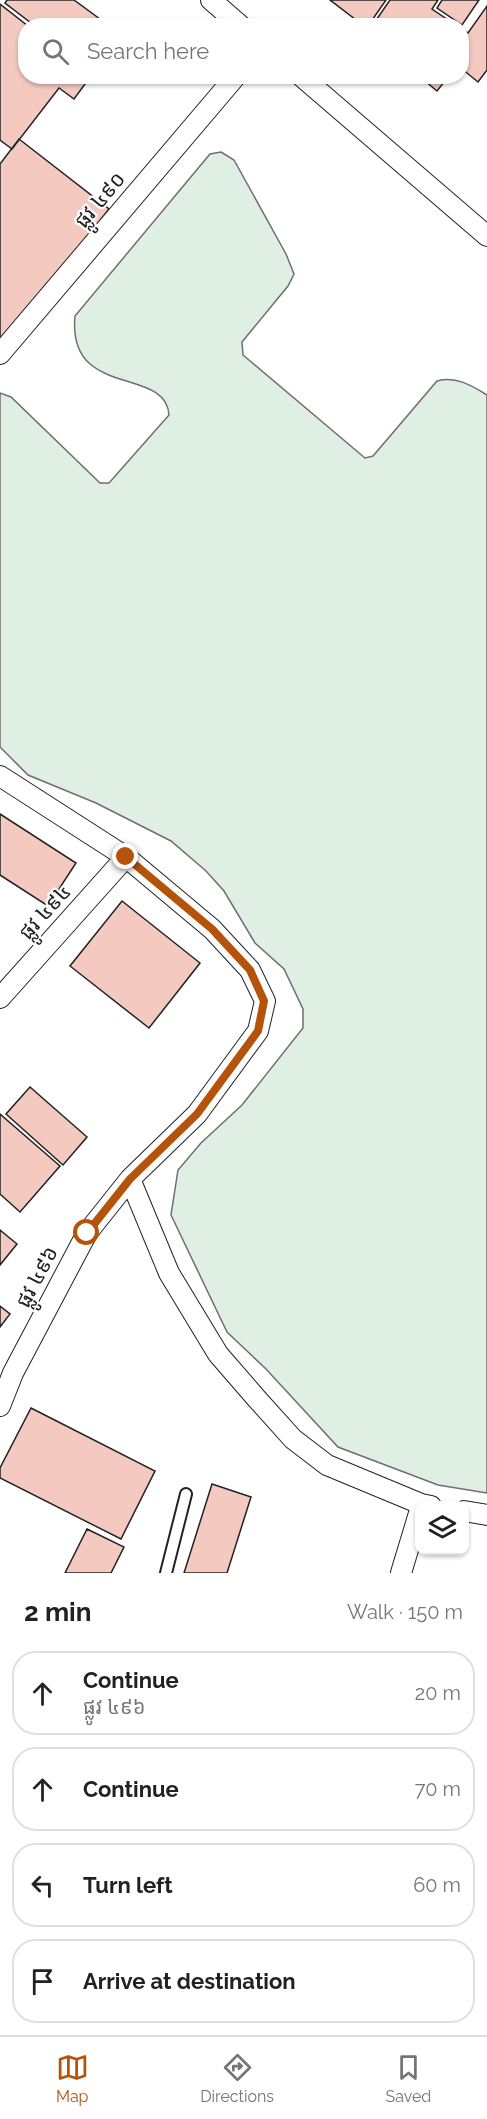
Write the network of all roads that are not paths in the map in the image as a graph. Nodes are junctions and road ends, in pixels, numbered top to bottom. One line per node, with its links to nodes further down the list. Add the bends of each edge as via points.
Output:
1 (211, 0): 2 (street)
2 (232, 18)
3 (229, 84): 6 (street, ផ្លូវ ៤៩០)
4 (310, 84): 5 (street)
5 (487, 236)
6 (0, 354)
7 (0, 776): 8 (street, ផ្លូវ ៤៩៦)
8 (126, 857): 9 (street, ផ្លូវ ៤៩៤); 10 (street, ផ្លូវ ៤៩៦, via 212,929 250,970 264,1001 258,1031 197,1114)
9 (0, 998)
10 (130, 1179): 11 (street, ផ្លូវ ៤៩៦, via 87,1233 13,1373); 13 (street, via 169,1273 218,1354 286,1431 327,1465)
11 (0, 1406)
12 (186, 1494): 17 (lane)
13 (415, 1503)
14 (469, 1512): 15 (street)
15 (487, 1515)
16 (415, 1530): 18 (street)
17 (166, 1573)
18 (401, 1573)

